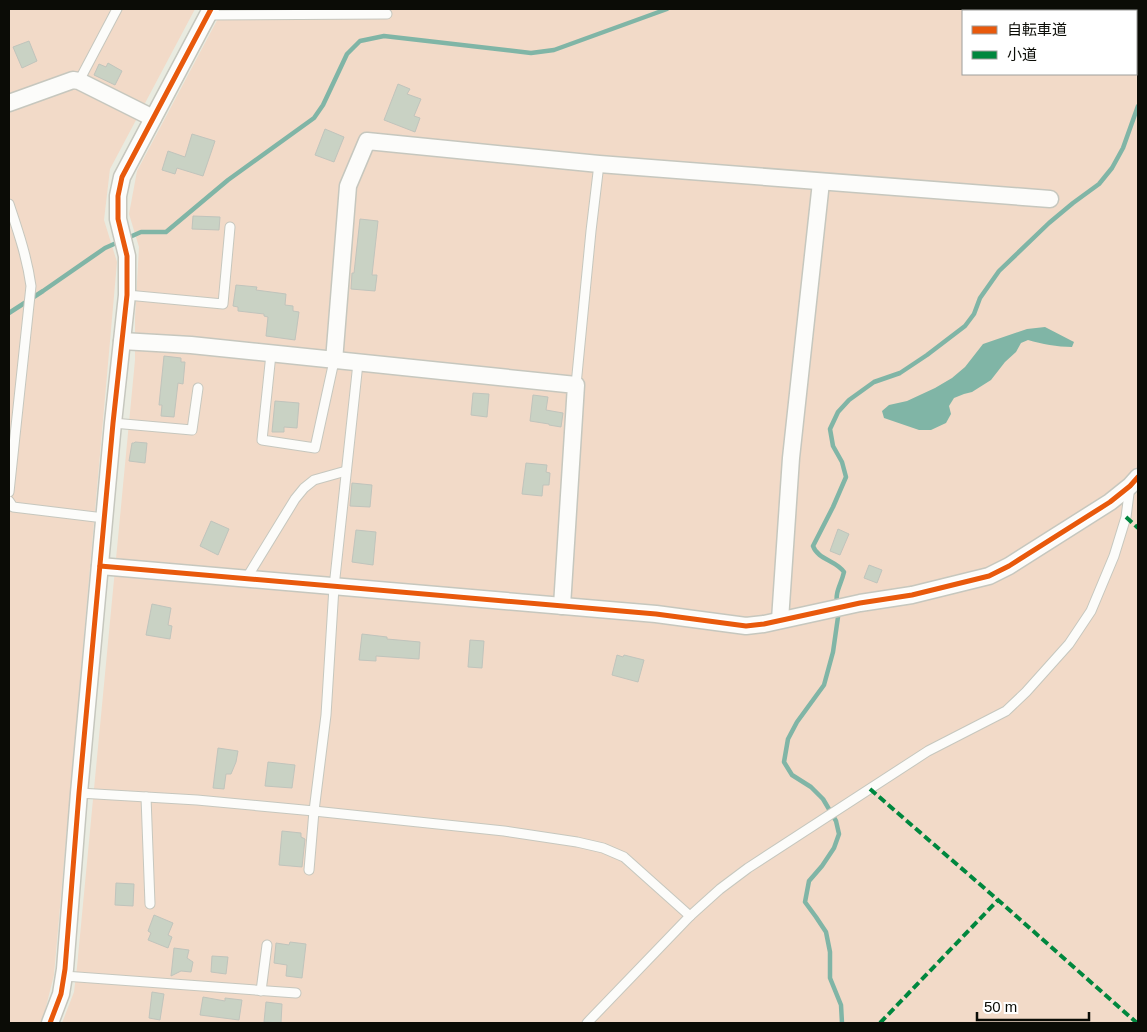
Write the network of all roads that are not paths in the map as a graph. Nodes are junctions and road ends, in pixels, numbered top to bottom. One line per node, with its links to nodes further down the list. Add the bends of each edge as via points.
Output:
1 (117, 9): 4 (lane)
2 (209, 12): 3 (lane); 6 (street)
3 (387, 14)
4 (79, 81): 5 (street, via 73,80); 6 (street)
5 (9, 104)
6 (153, 118): 12 (street, via 122,177 118,196 118,219 127,256)
7 (599, 164): 8 (street); 15 (street, via 367,141 348,186); 17 (lane)
8 (821, 182): 9 (street); 29 (street, via 791,458)
9 (1050, 199)
10 (9, 204): 22 (lane, via 31,286)
11 (230, 227): 12 (lane, via 223,304)
12 (127, 295): 13 (street)
13 (122, 341): 14 (street); 19 (street)
14 (271, 354): 15 (street); 15 (lane, via 262,440 316,448)
15 (334, 360): 16 (street)
16 (358, 363): 17 (street); 20 (lane)
17 (576, 386): 28 (street)
18 (198, 388): 19 (lane, via 192,430)
19 (113, 423): 24 (street)
20 (346, 471): 26 (lane, via 314,480 304,488); 27 (lane)
21 (1134, 481): 29 (street, via 1110,502 989,576 912,595); 35 (lane, via 1114,556 1092,611 1069,644 1026,692 1006,711 928,751 748,868)
22 (9, 492)
23 (9, 501): 24 (lane, via 13,507)
24 (104, 518): 25 (street)
25 (100, 566): 26 (street); 30 (street)
26 (246, 579): 27 (street)
27 (334, 587): 28 (street); 32 (lane, via 326,715)
28 (562, 606): 29 (street, via 746,626)
29 (780, 620)
30 (79, 793): 31 (lane); 37 (street)
31 (146, 797): 32 (lane); 34 (lane)
32 (314, 810): 33 (lane); 35 (lane, via 504,831 603,848 624,857)
33 (309, 870)
34 (150, 904)
35 (690, 916): 41 (lane)
36 (267, 945): 38 (lane)
37 (64, 976): 38 (lane); 40 (street)
38 (261, 991): 39 (lane)
39 (296, 993)
40 (50, 1023)
41 (587, 1023)

